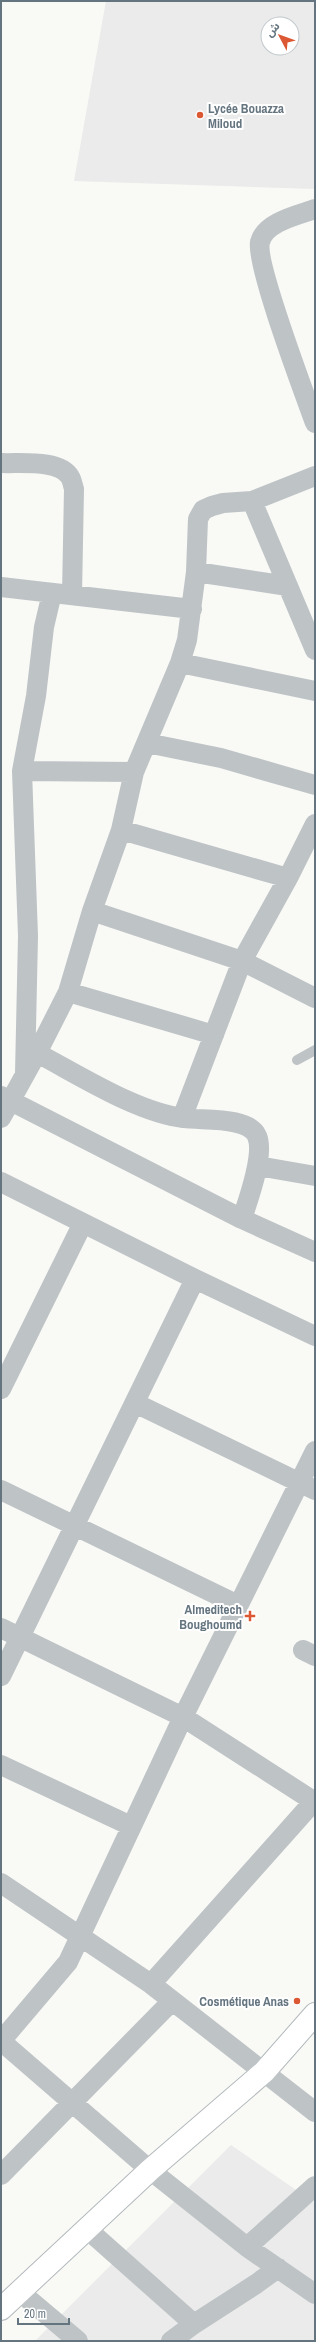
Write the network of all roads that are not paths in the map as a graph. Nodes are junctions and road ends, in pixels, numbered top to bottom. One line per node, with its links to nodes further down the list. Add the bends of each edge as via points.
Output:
1 (315, 209): 2 (street, via 286,219 265,232 259,243 268,286)
2 (315, 423)
3 (1, 463): 10 (street, via 61,468 70,477 74,489)
4 (315, 476): 5 (street)
5 (252, 501): 6 (street, via 223,503 203,510 198,519); 7 (street)
6 (196, 572): 7 (street); 11 (street)
7 (288, 586): 12 (street)
8 (1, 587): 9 (street)
9 (52, 593): 10 (street); 16 (street, via 44,627 36,696)
10 (72, 595): 11 (street)
11 (192, 609): 13 (street)
12 (315, 650)
13 (180, 663): 14 (street); 15 (street)
14 (315, 691)
15 (147, 743): 17 (street); 18 (street, via 221,758)
16 (22, 771): 17 (street); 30 (street, via 28,936)
17 (134, 772): 20 (street)
18 (315, 785)
19 (315, 824): 21 (street)
20 (121, 830): 21 (street); 22 (street)
21 (288, 878): 23 (street)
22 (92, 911): 23 (street); 24 (street)
23 (242, 961): 25 (street); 26 (street)
24 (68, 992): 26 (street); 28 (street)
25 (315, 998)
26 (214, 1035): 33 (street)
27 (315, 1050): 29 (lane)
28 (38, 1053): 30 (street); 33 (street, via 140,1106)
29 (297, 1060)
30 (24, 1076): 31 (street)
31 (6, 1097): 32 (street); 37 (street)
32 (1, 1118)
33 (182, 1118): 34 (street, via 235,1122 252,1129 258,1140)
34 (258, 1166): 35 (street); 37 (street)
35 (315, 1176)
36 (1, 1182): 38 (street)
37 (242, 1219): 39 (street)
38 (83, 1223): 40 (street); 42 (street)
39 (315, 1252)
40 (195, 1279): 41 (street); 43 (street)
41 (315, 1336)
42 (1, 1389)
43 (135, 1403): 45 (street); 47 (street)
44 (315, 1450): 45 (street)
45 (307, 1486): 48 (street)
46 (1, 1490): 47 (street)
47 (76, 1526): 48 (street); 50 (street)
48 (238, 1605): 52 (street)
49 (1, 1628): 50 (street)
50 (19, 1637): 51 (street); 52 (street)
51 (1, 1676)
52 (183, 1718): 54 (street); 55 (street)
53 (1, 1765): 55 (street)
54 (315, 1801): 58 (street)
55 (131, 1826): 57 (street)
56 (1, 1883): 57 (street)
57 (81, 1937): 58 (street); 61 (street, via 68,1962 55,1979)
58 (151, 1984): 59 (street)
59 (172, 2002): 62 (street); 63 (street)
60 (315, 2014): 62 (street)
61 (1, 2041): 63 (street)
62 (264, 2072): 64 (street); 65 (street)
63 (72, 2102): 65 (street); 66 (street)
64 (315, 2112)
65 (150, 2170): 68 (street); 69 (street)
66 (1, 2175)
67 (315, 2186): 69 (street)
68 (87, 2229): 71 (street); 74 (street)
69 (247, 2247): 70 (street)
70 (278, 2268): 72 (street); 74 (street)
71 (20, 2292): 73 (street); 76 (street)
72 (315, 2294)
73 (1, 2309)
74 (194, 2324): 75 (street)
75 (174, 2340)
76 (78, 2341)

